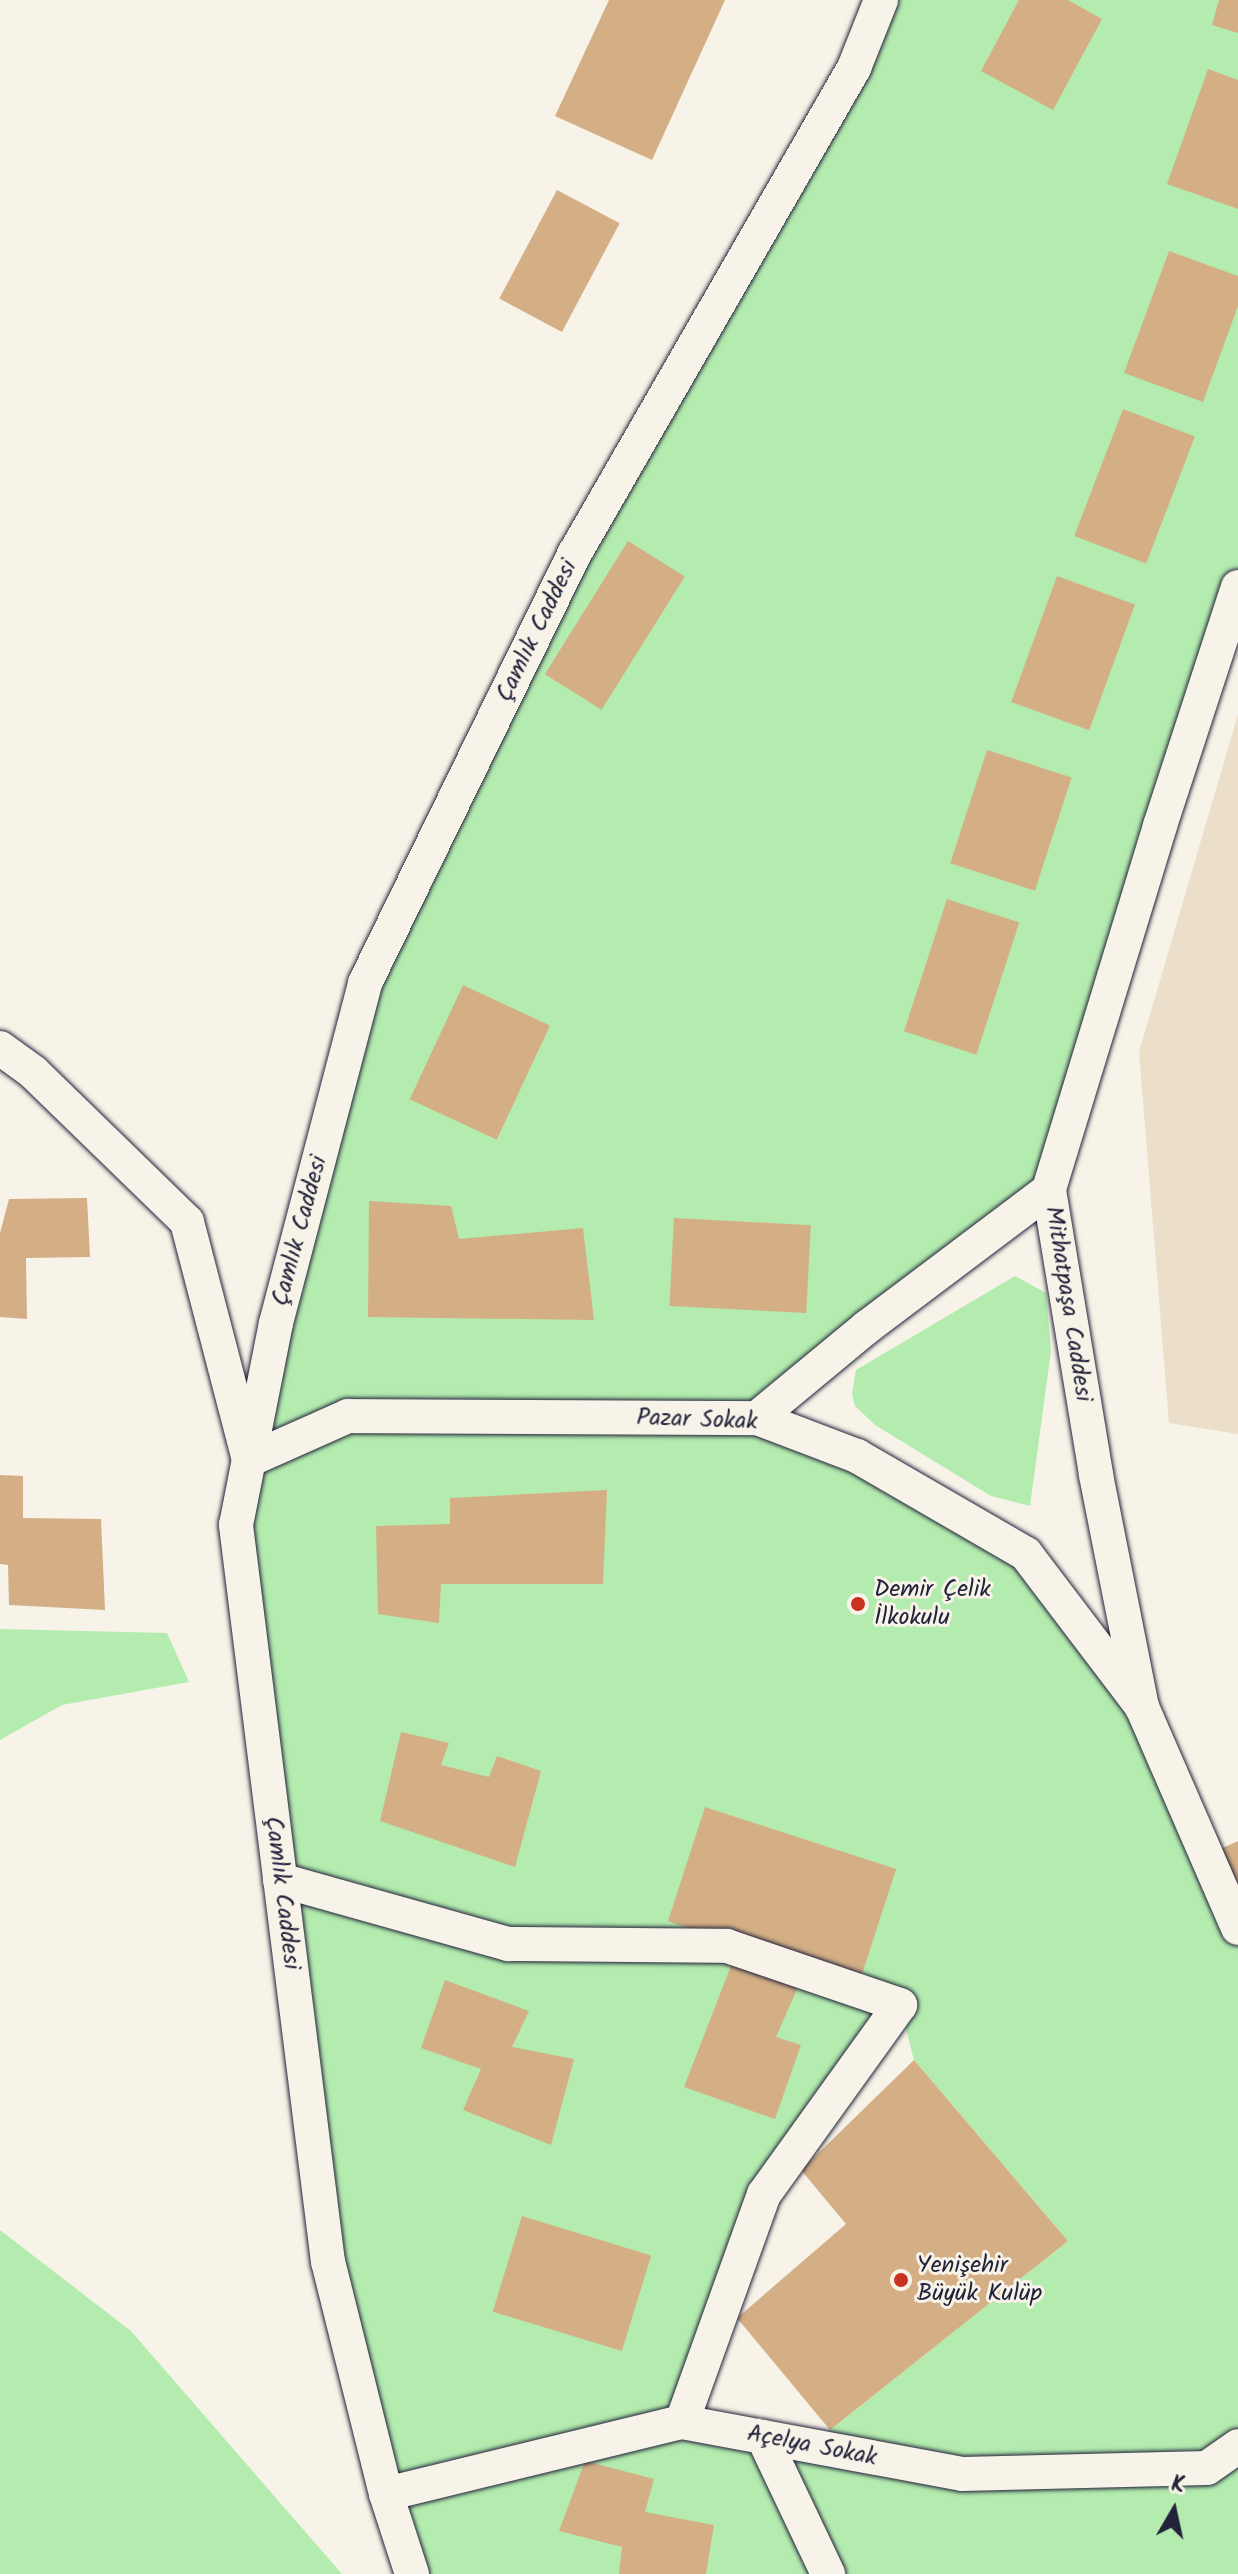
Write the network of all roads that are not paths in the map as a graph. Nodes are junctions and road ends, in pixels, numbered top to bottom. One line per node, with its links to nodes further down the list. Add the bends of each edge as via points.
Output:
1 (881, 0): 6 (street, Çamlık Caddesi, via 854,68 575,553 365,983 276,1323)
2 (1238, 587): 4 (street, Mithatpaşa Caddesi)
3 (0, 1048): 6 (street, via 33,1072 187,1222)
4 (1049, 1190): 5 (street, via 867,1327); 7 (street, Mithatpaşa Caddesi, via 1096,1475)
5 (757, 1418): 6 (street, Pazar Sokak, via 348,1416); 7 (street, Pazar Sokak, via 857,1456 1026,1554)
6 (249, 1460): 8 (street, Çamlık Caddesi, via 236,1525)
7 (1142, 1707): 9 (street, Mithatpaşa Caddesi)
8 (280, 1880): 10 (street, via 508,1944 727,1946 900,2005 764,2194); 13 (street, Çamlık Caddesi, via 328,2262)
9 (1238, 1928)
10 (682, 2422): 11 (street, Açelya Sokak); 13 (street, Açelya Sokak)
11 (763, 2437): 12 (street, Açelya Sokak, via 962,2474 1207,2468); 15 (street)
12 (1238, 2446)
13 (386, 2494): 14 (street, Çamlık Caddesi)
14 (412, 2574)
15 (828, 2574)

